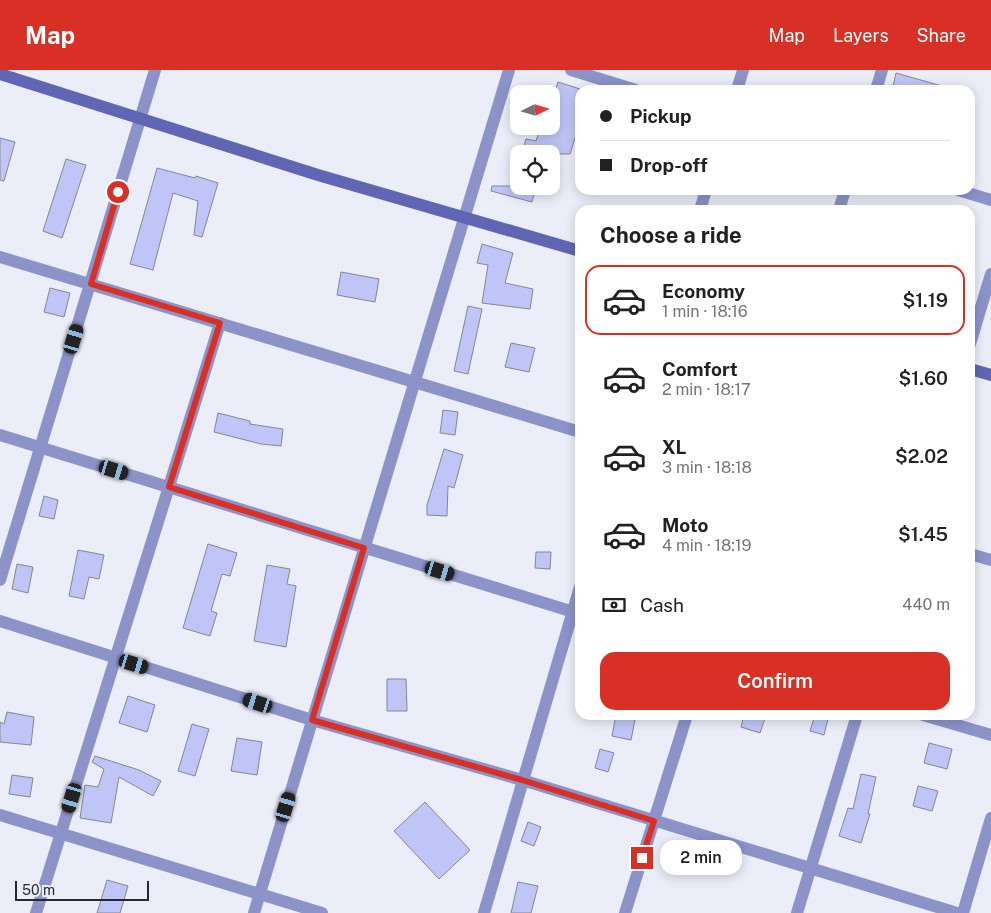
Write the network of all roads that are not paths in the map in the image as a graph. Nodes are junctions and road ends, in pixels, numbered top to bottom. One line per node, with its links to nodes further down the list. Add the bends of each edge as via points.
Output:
1 (155, 70): 10 (street)
2 (509, 70): 13 (street)
3 (572, 70): 7 (street)
4 (743, 70): 8 (street)
5 (882, 70): 9 (street)
6 (0, 74): 10 (main road)
7 (620, 85)
8 (738, 85)
9 (878, 85)
10 (140, 118): 13 (main road); 17 (street)
11 (974, 195): 12 (street)
12 (991, 200)
13 (464, 218): 14 (main road); 22 (street)
14 (575, 250)
15 (0, 257): 17 (street)
16 (991, 274): 19 (street)
17 (91, 284): 18 (street); 25 (street)
18 (220, 323): 22 (street); 26 (street)
19 (975, 327)
20 (975, 370): 21 (main road)
21 (991, 375)
22 (414, 382): 23 (street); 27 (street)
23 (575, 430)
24 (0, 435): 25 (street)
25 (40, 447): 26 (street); 30 (street)
26 (169, 487): 27 (street); 34 (street)
27 (364, 548): 31 (street); 35 (street)
28 (975, 555): 29 (street)
29 (991, 560)
30 (0, 580)
31 (575, 612)
32 (575, 615): 40 (street)
33 (0, 621): 34 (street)
34 (116, 658): 35 (street); 44 (street)
35 (312, 720): 40 (street); 46 (street)
36 (685, 720): 43 (street)
37 (856, 720): 45 (street)
38 (940, 720): 39 (street)
39 (991, 735)
40 (522, 780): 43 (street); 50 (street)
41 (0, 815): 44 (street)
42 (991, 818): 54 (street)
43 (654, 821): 45 (street); 51 (street)
44 (61, 833): 46 (street); 47 (street)
45 (811, 870): 52 (street); 53 (street)
46 (259, 894): 48 (street); 49 (street)
47 (36, 913)
48 (254, 913)
49 (322, 913)
50 (484, 913)
51 (625, 913)
52 (797, 913)
53 (957, 913)
54 (963, 913)

